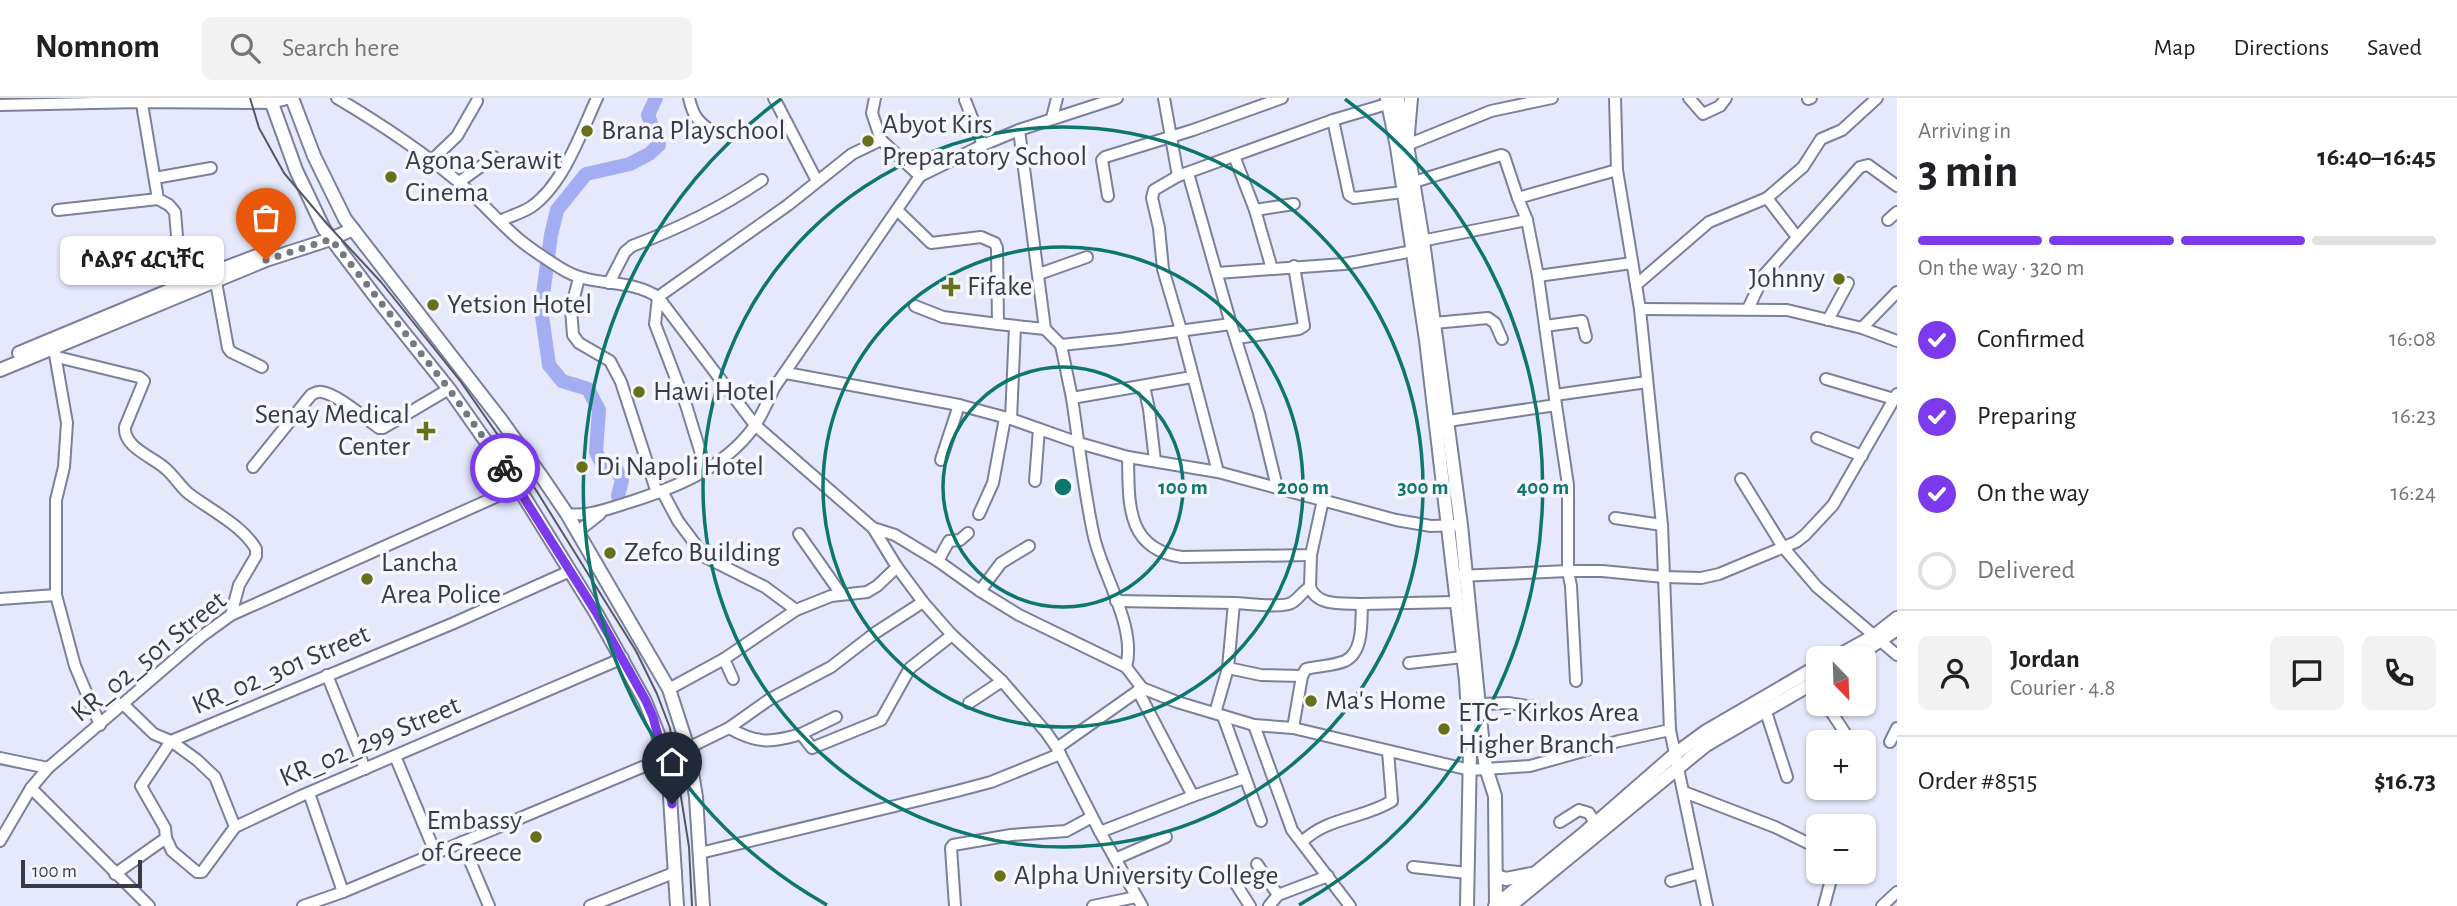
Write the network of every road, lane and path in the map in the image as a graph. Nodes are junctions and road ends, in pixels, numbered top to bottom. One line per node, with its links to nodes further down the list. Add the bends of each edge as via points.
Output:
1 (292, 98): 18 (street); 55 (main road, via 314,156)
2 (337, 98): 33 (street)
3 (597, 98): 53 (street, via 557,179 530,207)
4 (689, 98): 26 (street, via 693,116)
5 (774, 98): 40 (street)
6 (875, 98): 28 (street, via 872,109)
7 (1057, 98): 23 (street)
8 (1117, 98): 23 (street)
9 (1164, 98): 27 (street)
10 (1282, 98): 27 (street)
11 (1552, 98): 30 (street, via 1491,111)
12 (1615, 98): 35 (street)
13 (1689, 98): 14 (street, via 1703,114)
14 (1726, 98)
15 (1877, 98): 47 (street, via 1842,130 1821,139 1803,167)
16 (1402, 99): 24 (street); 30 (main road); 30 (main road); 30 (main road)
17 (141, 100): 18 (street); 20 (street); 38 (street)
18 (271, 100): 56 (main road, via 296,170)
19 (965, 100): 29 (street)
20 (81, 101): 22 (street)
21 (477, 101): 33 (street, via 457,136)
22 (0, 105)
23 (1052, 118): 25 (street)
24 (1333, 120): 31 (street); 44 (street, via 1349,195)
25 (1019, 130): 29 (street); 64 (street)
26 (715, 133)
27 (1171, 137): 36 (street); 45 (street, via 1105,156 1102,169)
28 (881, 140): 37 (street); 40 (street, via 852,154)
29 (983, 145): 37 (street)
30 (1402, 146): 42 (main road); 44 (main road)
31 (1234, 156): 36 (street); 52 (street)
32 (495, 157): 41 (street)
33 (432, 160): 41 (street)
34 (211, 168): 38 (street)
35 (1617, 170): 46 (street); 60 (street)
36 (1183, 174): 65 (street); 87 (street, via 1159,186 1152,198 1163,269)
37 (920, 176): 51 (street)
38 (155, 178): 48 (street)
39 (762, 180): 70 (street, via 692,222 632,246)
40 (817, 181): 75 (street)
41 (459, 182): 53 (street)
42 (1414, 182): 46 (street, via 1500,155 1508,162); 58 (main road)
43 (1897, 186): 57 (street, via 1863,165)
44 (1403, 192): 58 (main road)
45 (1108, 196)
46 (1518, 198): 54 (street)
47 (1768, 198): 57 (street); 73 (street, via 1709,222)
48 (158, 199): 50 (street); 72 (street, via 175,212)
49 (1294, 204): 52 (street)
50 (58, 210)
51 (897, 210): 81 (street, via 931,243 981,237 995,243); 97 (street)
52 (1255, 210): 63 (street)
53 (500, 220): 68 (street, via 514,236)
54 (1527, 220): 58 (street); 66 (street)
55 (349, 224): 56 (main road); 62 (main road)
56 (328, 234): 67 (main road); 67 (main road, via 240,273); 69 (main road)
57 (1797, 237): 78 (street, via 1764,275)
58 (1416, 245): 61 (street, via 1344,264); 80 (main road); 131 (main road)
59 (1087, 257): 64 (street)
60 (1632, 263): 66 (street); 73 (street)
61 (1294, 266): 63 (street); 89 (street, via 1304,326)
62 (381, 267): 69 (main road); 127 (main road, via 501,420)
63 (1272, 269): 65 (street)
64 (1039, 274): 86 (street)
65 (1217, 274): 82 (street)
66 (1538, 276): 83 (street)
67 (212, 278): 72 (main road); 93 (main road); 95 (street, via 228,348)
68 (579, 278): 70 (street); 124 (street, via 570,309 573,335 610,361)
69 (363, 280): 102 (main road)
70 (609, 283): 75 (street, via 629,284)
71 (1848, 283): 79 (street)
72 (181, 285): 93 (main road)
73 (1636, 285): 77 (street)
74 (1897, 292): 85 (street)
75 (658, 297): 109 (street); 118 (street, via 655,324)
76 (915, 306): 81 (street, via 943,317)
77 (1640, 309): 78 (street); 100 (street)
78 (1748, 309): 79 (street, via 1787,310)
79 (1828, 320): 85 (street)
80 (1434, 323): 90 (street, via 1488,318 1496,323); 108 (main road)
81 (998, 324): 84 (street)
82 (1231, 324): 87 (street); 89 (street)
83 (1545, 326): 88 (street, via 1582,321); 105 (street)
84 (1015, 327): 86 (street); 107 (street)
85 (1862, 328): 91 (street)
86 (1045, 329): 92 (street)
87 (1181, 330): 92 (street); 98 (street)
88 (1586, 337)
89 (1237, 338): 123 (street)
90 (1502, 338)
91 (1897, 341)
92 (1060, 345): 104 (street)
93 (54, 348): 94 (main road); 96 (main road); 149 (street, via 67,423 56,500); 157 (street, via 144,381 125,428 129,442 256,549)
94 (0, 361)
95 (262, 367)
96 (0, 370)
97 (786, 373): 106 (street); 109 (street)
98 (1192, 377): 101 (street); 119 (street)
99 (1826, 379): 103 (street)
100 (1647, 382): 105 (street); 130 (street)
101 (1144, 386): 104 (street); 116 (street)
102 (449, 389): 117 (street, via 383,428 316,392); 122 (main road)
103 (1895, 396): 113 (street)
104 (1072, 398): 112 (street)
105 (1555, 400): 108 (street); 141 (street, via 1568,485)
106 (959, 405): 107 (street); 115 (street)
107 (1008, 418): 110 (street); 128 (street, via 993,483)
108 (1448, 421): 131 (main road)
109 (755, 425): 118 (street); 132 (street)
110 (1039, 429): 112 (street); 121 (street)
111 (1816, 438): 113 (street)
112 (1079, 443): 114 (street); 151 (street, via 1094,537)
113 (1862, 456): 137 (street, via 1820,520)
114 (1128, 457): 116 (street); 138 (street, via 1133,519 1143,540 1153,548 1182,557)
115 (941, 460)
116 (1155, 461): 119 (street)
117 (253, 467)
118 (706, 470): 124 (street)
119 (1218, 472): 123 (street)
120 (1741, 479): 137 (street)
121 (1035, 481)
122 (518, 486): 142 (main road); 157 (street, KR_02_501 Street)
123 (1277, 487): 125 (street)
124 (659, 492): 126 (street); 156 (street, via 705,557 765,587)
125 (1323, 500): 131 (street, via 1413,523); 138 (street)
126 (612, 508): 127 (street); 133 (street)
127 (567, 514): 133 (main road)
128 (979, 514)
129 (1615, 518): 130 (street)
130 (1662, 525): 145 (street)
131 (1454, 526): 143 (main road); 144 (main road)
132 (873, 528): 139 (street); 140 (street)
133 (577, 532): 177 (main road)
134 (968, 533): 139 (street, via 949,541)
135 (799, 534): 148 (street)
136 (1029, 545): 147 (street, via 995,569)
137 (1783, 547): 145 (street, via 1718,574); 161 (street, via 1835,604)
138 (1311, 555): 146 (street)
139 (937, 561): 147 (street)
140 (897, 567): 148 (street, via 867,592); 153 (street)
141 (1568, 570): 143 (street); 145 (street); 176 (street)
142 (570, 571): 166 (main road); 172 (street, KR_02_301 Street)
143 (1467, 576): 144 (street); 182 (main road)
144 (1454, 577): 152 (main road)
145 (1664, 577): 192 (street)
146 (1310, 587): 154 (street, via 1286,605); 155 (street, via 1317,600)
147 (979, 591): 169 (street)
148 (841, 594): 156 (street)
149 (56, 595): 150 (street); 187 (street, via 75,666)
150 (0, 599)
151 (1116, 601): 154 (street); 169 (street, via 1129,648)
152 (1456, 602): 155 (street); 165 (main road)
153 (923, 603): 160 (street); 189 (street, via 831,667 752,710)
154 (1234, 603): 170 (street)
155 (1362, 604): 173 (street, via 1360,639 1351,657 1306,669)
156 (796, 611): 167 (street)
157 (231, 615): 181 (street, KR_02_501 Street)
158 (1897, 618): 161 (main road)
159 (1897, 629): 161 (main road)
160 (953, 635): 175 (street); 193 (street, via 910,668 881,720 817,748 809,746)
161 (1877, 639): 162 (main road); 163 (main road); 164 (street)
162 (1861, 646)
163 (1869, 646)
164 (1897, 655)
165 (1463, 657): 168 (street); 206 (main road)
166 (623, 658): 199 (street, KR_02_299 Street); 201 (main road, via 653,717)
167 (724, 659): 174 (street); 177 (street)
168 (1409, 663)
169 (1125, 667): 178 (street)
170 (1228, 668): 173 (street); 185 (street)
171 (1806, 673): 202 (main road, via 1705,732)
172 (327, 675): 194 (street, KR_02_301 Street); 205 (street)
173 (1302, 676): 190 (street)
174 (733, 679)
175 (1002, 681): 180 (street); 197 (street)
176 (1576, 681)
177 (668, 690): 196 (main road)
178 (1140, 690): 185 (street); 197 (street); 212 (street)
179 (1806, 690): 184 (main road)
180 (969, 703)
181 (123, 704): 187 (street, KR_02_501 Street); 194 (street, via 153,734)
182 (1480, 704): 183 (street); 204 (main road)
183 (1534, 707)
184 (1765, 709): 202 (main road); 207 (street)
185 (1219, 715): 188 (street); 208 (street)
186 (836, 717): 193 (street)
187 (100, 725): 203 (street, KR_02_501 Street)
188 (1254, 725): 190 (street); 223 (street, via 1292,830)
189 (729, 728): 193 (street, via 760,741); 196 (street)
190 (1293, 728): 198 (street)
191 (1897, 728): 195 (street)
192 (1670, 730): 202 (street); 204 (street, via 1530,766)
193 (801, 734)
194 (171, 741): 217 (street, via 215,777); 220 (street, KR_02_301 Street, via 141,786)
195 (1890, 742)
196 (688, 748): 226 (main road)
197 (1058, 751): 213 (street); 226 (street, via 991,782)
198 (1388, 751): 206 (street); 223 (street, via 1392,801 1325,825)
199 (395, 756): 205 (street, KR_02_299 Street); 225 (street)
200 (0, 758): 203 (street)
201 (664, 758): 222 (street); 230 (main road)
202 (1676, 760): 210 (street); 216 (main road); 236 (main road)
203 (48, 768): 209 (street, KR_02_501 Street)
204 (1486, 768): 206 (street); 235 (main road, via 1495,796)
205 (365, 769): 211 (street, KR_02_299 Street)
206 (1470, 770): 231 (main road)
207 (1787, 777)
208 (1245, 778): 212 (street); 214 (street)
209 (31, 788): 221 (street, KR_02_501 Street); 233 (street)
210 (1684, 792): 224 (street); 232 (street)
211 (309, 793): 217 (street, KR_02_299 Street); 240 (street)
212 (1193, 796): 218 (street)
213 (1092, 817): 218 (street); 251 (street, via 1066,831 953,845)
214 (1261, 821)
215 (1560, 822): 216 (street, via 1579,810 1589,813)
216 (1595, 823): 236 (main road)
217 (235, 827): 220 (street, KR_02_299 Street, via 202,872 172,851)
218 (1100, 832): 227 (street)
219 (1166, 836): 227 (street)
220 (166, 838): 233 (street)
221 (0, 841)
222 (462, 842): 225 (street); 247 (street)
223 (1303, 842): 234 (street)
224 (1806, 842)
225 (435, 852): 240 (street)
226 (700, 853): 250 (main road)
227 (1115, 859): 243 (street)
228 (1257, 864): 242 (street)
229 (1413, 867): 231 (street)
230 (676, 872): 248 (street); 249 (main road)
231 (1468, 873): 244 (main road)
232 (1700, 873): 238 (street); 259 (street)
233 (115, 874): 245 (street)
234 (1328, 876): 242 (street); 255 (street)
235 (1496, 876): 236 (main road); 256 (main road)
236 (1538, 877): 256 (main road); 257 (main road); 258 (main road, via 1534,894)
237 (1232, 878): 253 (street)
238 (1671, 881)
239 (1830, 884): 260 (street)
240 (343, 892): 246 (street)
241 (1897, 892): 261 (street)
242 (1278, 895): 254 (street)
243 (1139, 901): 252 (street)
244 (1466, 905)
245 (149, 906)
246 (303, 906)
247 (489, 906)
248 (590, 906)
249 (677, 906)
250 (703, 906)
251 (955, 906)
252 (1093, 906)
253 (1250, 906)
254 (1269, 906)
255 (1350, 906)
256 (1495, 906)
257 (1510, 906)
258 (1520, 906)
259 (1707, 906)
260 (1824, 906)
261 (1882, 906)

